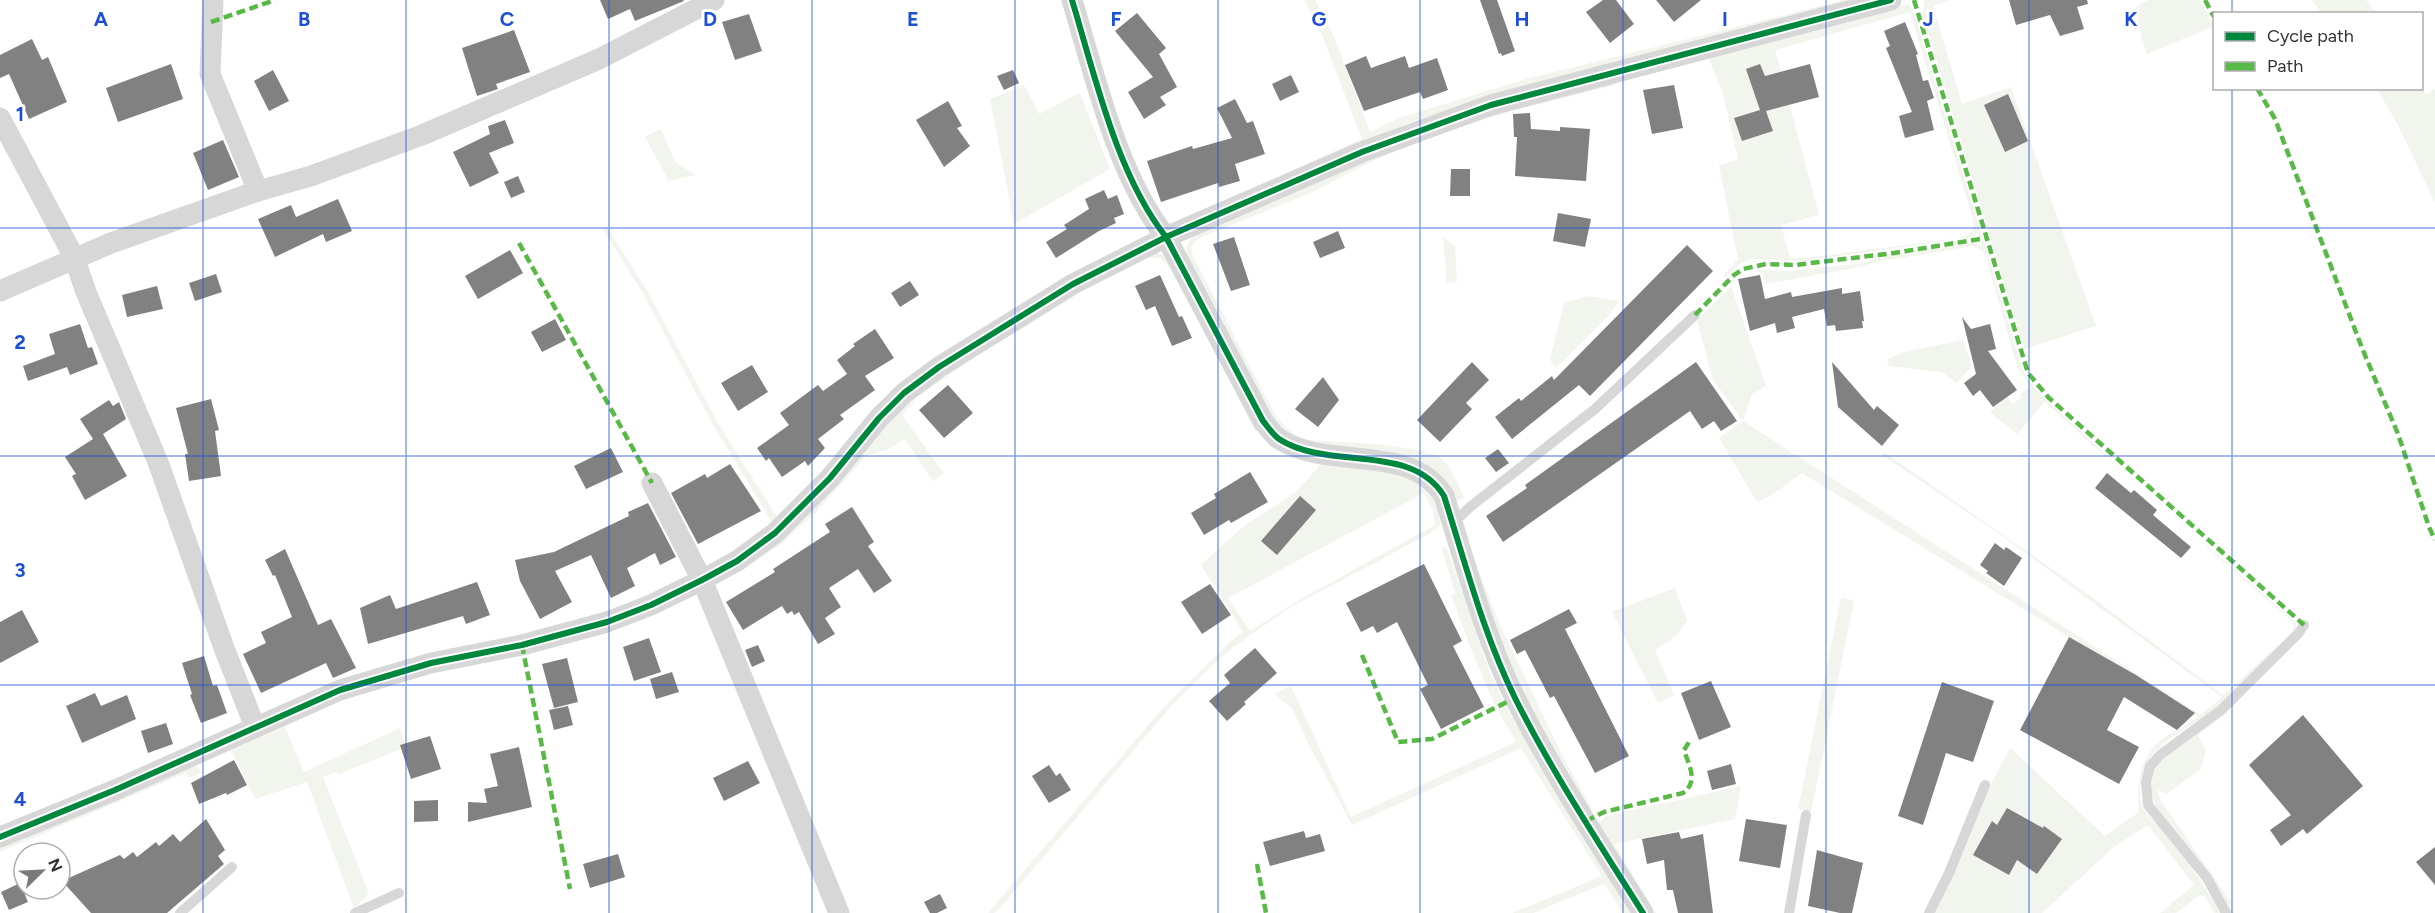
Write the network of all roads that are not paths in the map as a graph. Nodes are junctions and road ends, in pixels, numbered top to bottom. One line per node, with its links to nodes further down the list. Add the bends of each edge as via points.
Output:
1 (213, 0): 6 (street, via 210,74)
2 (714, 0): 6 (street, via 599,59 422,135)
3 (1072, 0): 7 (street, via 1108,122 1148,214)
4 (1891, 0): 7 (street, via 1491,105 1362,152)
5 (0, 118): 8 (street)
6 (258, 191): 8 (street)
7 (1166, 237): 12 (street, via 1263,422 1278,438 1315,452 1417,470 1437,485); 13 (street, via 1073,284 939,367 879,418 830,478 775,533)
8 (74, 257): 9 (street); 15 (street, via 158,462)
9 (0, 291)
10 (1695, 315): 12 (lane, via 1595,410)
11 (651, 483): 13 (street)
12 (1453, 523): 24 (street, via 1480,616 1515,698)
13 (702, 580): 15 (street, via 607,622 340,690); 23 (street)
14 (2304, 625): 27 (lane, via 2221,710 2150,766 2146,782 2148,805 2207,878)
15 (255, 727): 18 (street)
16 (1985, 785): 26 (lane, via 1950,873)
17 (1806, 815): 25 (lane)
18 (0, 837)
19 (232, 867): 21 (lane)
20 (399, 893): 22 (lane)
21 (180, 913)
22 (355, 913)
23 (839, 913)
24 (1643, 913)
25 (1789, 913)
26 (1929, 913)
27 (2226, 913)

